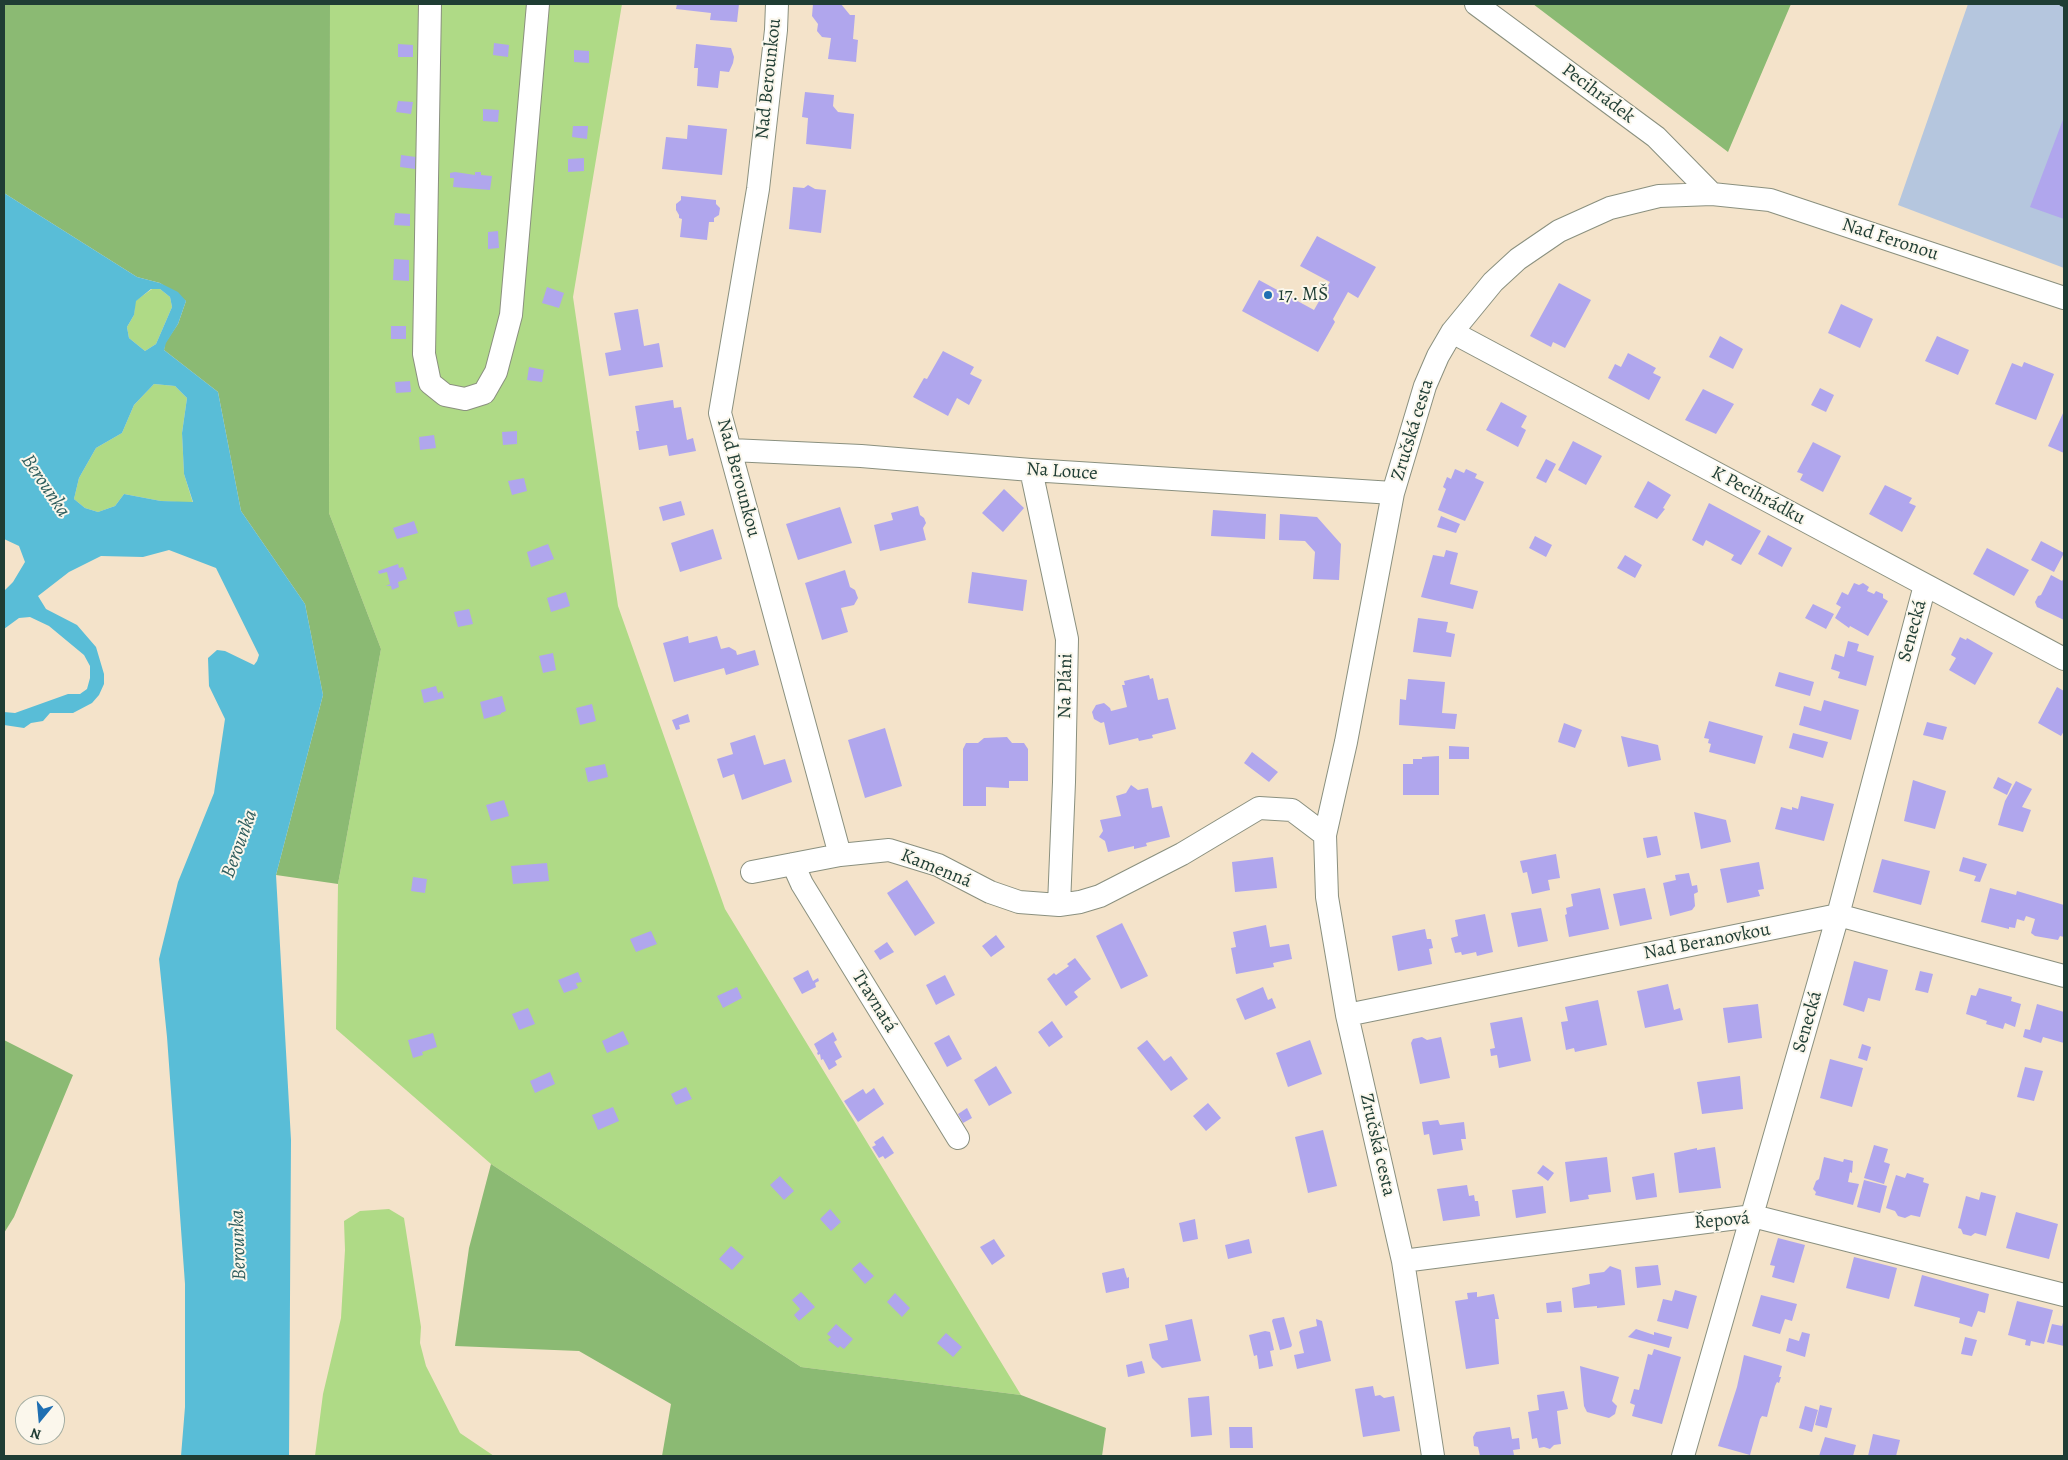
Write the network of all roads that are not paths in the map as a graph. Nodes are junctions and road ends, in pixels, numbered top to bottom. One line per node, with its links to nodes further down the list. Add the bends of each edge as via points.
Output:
1 (430, 4): 2 (street, via 424,354 430,383 445,395 465,399 484,393 496,372 511,315)
2 (538, 4)
3 (777, 4): 8 (street, Nad Berounkou, via 758,189 720,413)
4 (1476, 4): 5 (street, Pecihrádek, via 1656,137)
5 (1712, 194): 6 (street, Nad Feronou, via 1770,200); 7 (street, Zručská cesta, via 1659,196 1610,208 1559,231 1518,259 1493,282)
6 (2064, 298)
7 (1452, 332): 10 (street, Zručská cesta, via 1424,386); 11 (street, K Pecihrádku)
8 (731, 450): 9 (street, Na Louce, via 861,456); 14 (street, Nad Berounkou)
9 (1031, 470): 10 (street, Na Louce); 17 (street, Na Pláni, via 1067,639)
10 (1393, 493): 13 (street, Zručská cesta)
11 (1926, 585): 12 (street, K Pecihrádku); 18 (street, Senecká)
12 (2064, 659)
13 (1325, 835): 17 (street, via 1292,810 1258,808 1182,854 1100,896); 20 (street, Zručská cesta, via 1326,897)
14 (840, 855): 15 (street, Kamenná); 17 (street, Kamenná, via 889,850 938,865 990,892 1019,902)
15 (793, 864): 16 (street, Kamenná); 21 (street, Travnatá, via 802,884)
16 (752, 872)
17 (1059, 905)
18 (1838, 915): 19 (street, Nad Beranovkou); 20 (street, Nad Beranovkou); 22 (street, Senecká)
19 (2064, 976)
20 (1347, 1015): 23 (street, Zručská cesta)
21 (958, 1138)
22 (1753, 1216): 23 (street, Řepová); 24 (street, Řepová); 26 (street, Senecká)
23 (1403, 1261): 25 (street, Zručská cesta)
24 (2064, 1295)
25 (1433, 1456)
26 (1683, 1456)

